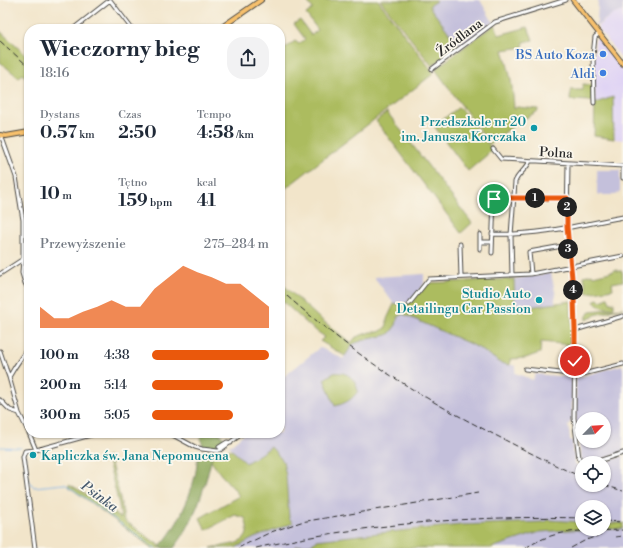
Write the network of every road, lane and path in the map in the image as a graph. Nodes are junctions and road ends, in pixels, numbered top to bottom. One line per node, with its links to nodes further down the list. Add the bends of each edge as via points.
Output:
1 (110, 0): 5 (street); 6 (street)
2 (261, 0): 7 (main road)
3 (566, 0): 11 (street, Źródlana, via 495,22)
4 (573, 0): 8 (main road)
5 (79, 24)
6 (128, 24)
7 (226, 24)
8 (600, 33): 9 (main road); 12 (street, via 595,38 593,56)
9 (621, 59): 10 (main road)
10 (623, 64)
11 (432, 69)
12 (594, 103)
13 (24, 133): 14 (main road)
14 (0, 135): 35 (street, via 16,177 23,220)
15 (493, 149): 16 (street, Polna, via 501,159)
16 (530, 161): 17 (street, Polna); 21 (street, via 516,179)
17 (568, 163): 18 (street, Polna); 22 (street)
18 (623, 166): 19 (street)
19 (623, 178): 20 (street)
20 (623, 182)
21 (513, 198): 22 (street); 26 (street, via 494,199); 27 (street)
22 (567, 198): 24 (street)
23 (623, 217): 24 (street)
24 (567, 227): 27 (street); 31 (street)
25 (480, 234): 28 (street)
26 (492, 234): 27 (street); 29 (street)
27 (511, 235): 39 (street)
28 (480, 242): 29 (street); 32 (street)
29 (492, 242): 33 (street)
30 (460, 244): 40 (street)
31 (568, 245): 36 (street); 38 (street, via 529,252)
32 (480, 249)
33 (492, 253)
34 (623, 256): 36 (street)
35 (23, 259): 37 (street); 41 (street)
36 (571, 266): 38 (street); 44 (street)
37 (0, 274)
38 (531, 274): 39 (street)
39 (512, 275): 40 (street)
40 (461, 277): 42 (street, via 429,279)
41 (24, 280)
42 (409, 304)
43 (623, 316): 44 (street)
44 (575, 330): 49 (street)
45 (0, 351): 50 (street)
46 (24, 354): 50 (street)
47 (623, 364): 49 (street)
48 (525, 369): 49 (street)
49 (574, 375): 60 (street, via 574,418)
50 (9, 377): 52 (street)
51 (0, 400): 52 (street, via 10,410)
52 (19, 413): 53 (street)
53 (24, 423)
54 (31, 438): 58 (street)
55 (80, 438): 58 (street)
56 (178, 438): 57 (street, via 195,447 212,450)
57 (236, 438)
58 (36, 450): 62 (street, via 25,451 22,457)
59 (623, 453): 61 (street)
60 (579, 456)
61 (611, 457)
62 (35, 548)

